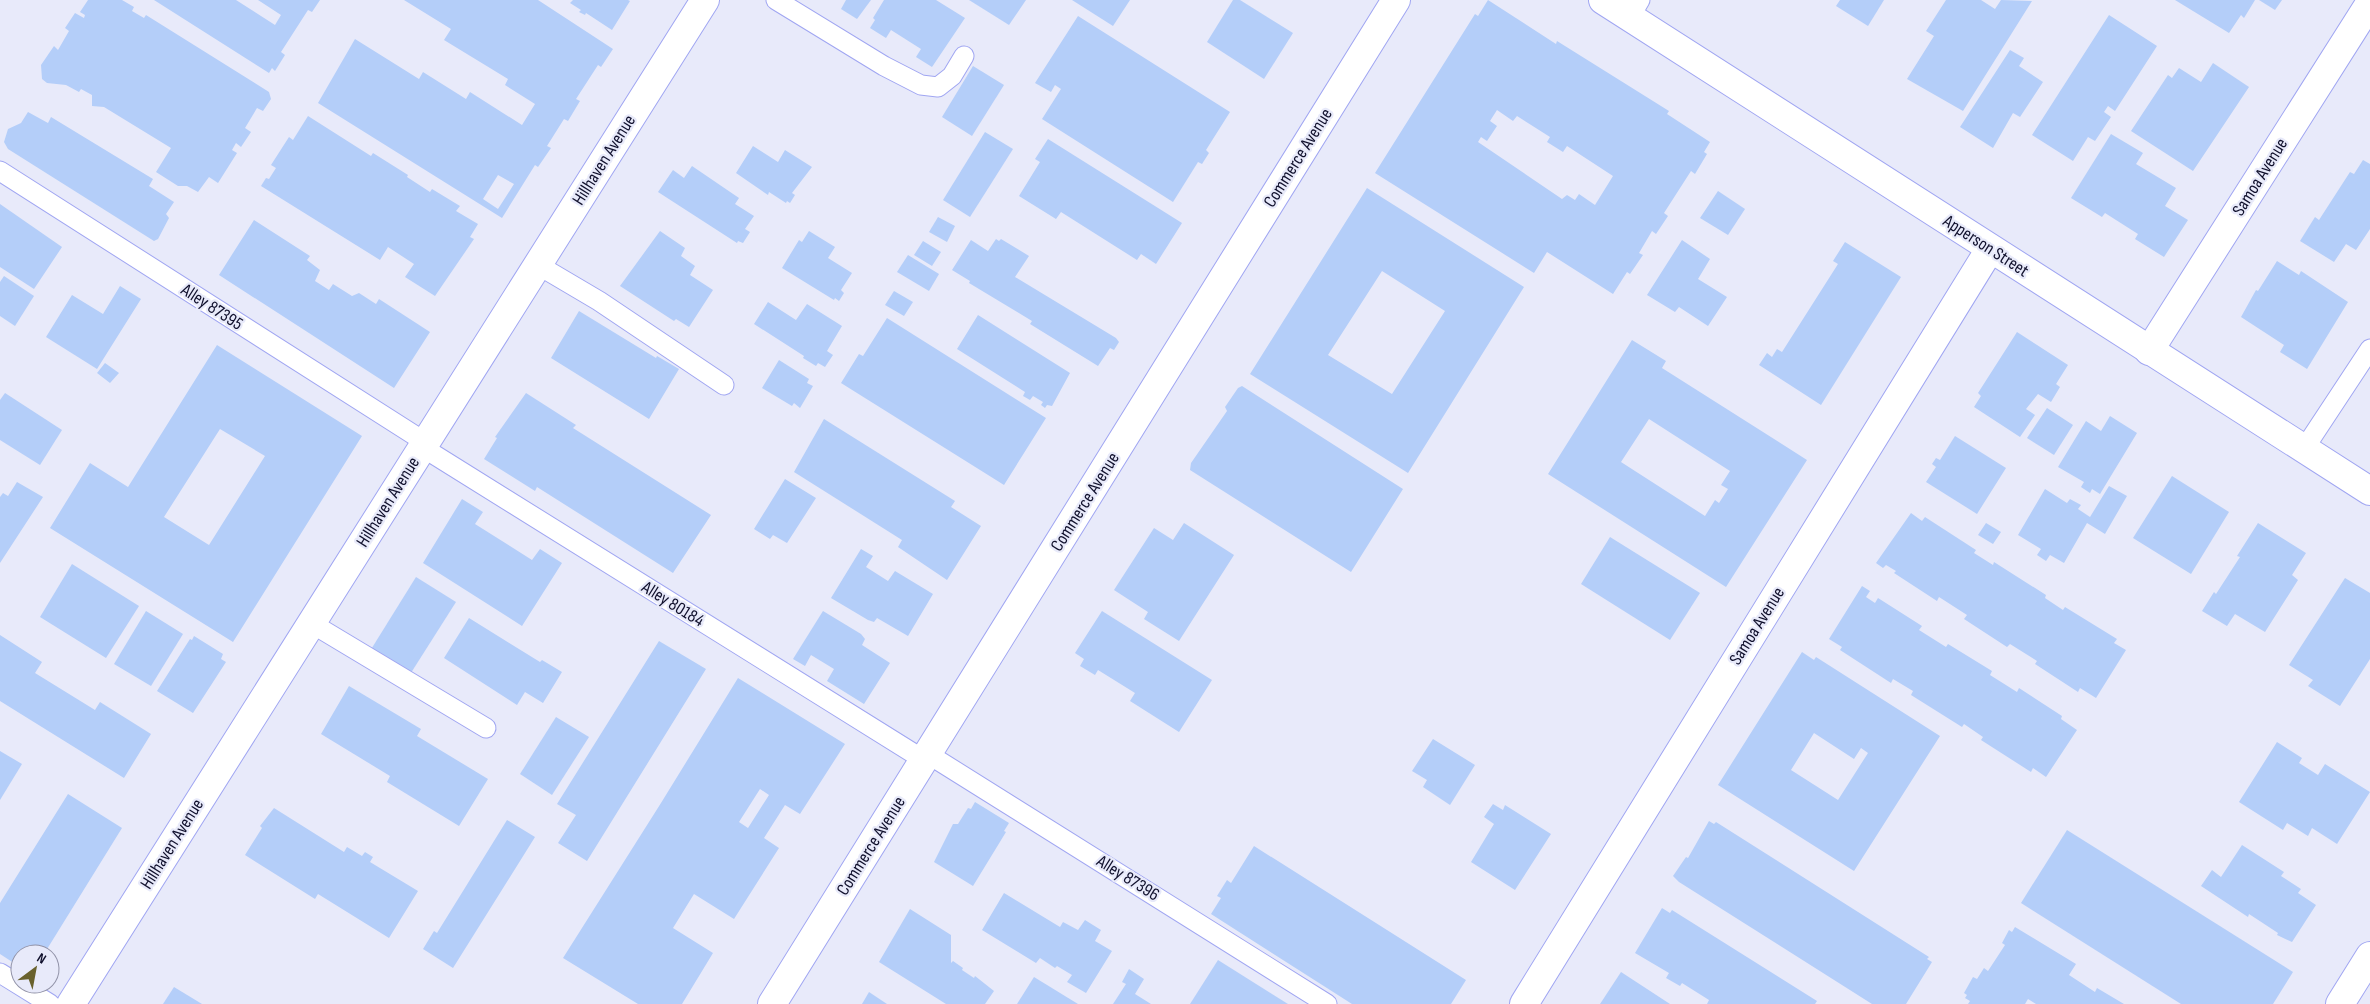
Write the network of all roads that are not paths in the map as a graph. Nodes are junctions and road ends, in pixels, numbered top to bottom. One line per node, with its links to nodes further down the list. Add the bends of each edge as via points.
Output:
1 (705, 0): 10 (street, Hillhaven Avenue)
2 (776, 0): 7 (lane, via 921,85 938,87 952,76)
3 (1396, 0): 19 (street, Commerce Avenue)
4 (1603, 0): 6 (street, Apperson Street)
5 (2370, 3): 12 (street, Samoa Avenue)
6 (1635, 8): 9 (street, Apperson Street)
7 (964, 56)
8 (0, 171): 14 (lane, Alley 87395)
9 (1990, 249): 12 (street, Apperson Street); 26 (street, Samoa Avenue)
10 (538, 265): 13 (lane, via 599,301); 14 (street, Hillhaven Avenue)
11 (2370, 350): 15 (lane)
12 (2149, 351): 15 (street, Apperson Street)
13 (724, 386)
14 (424, 445): 17 (street, Hillhaven Avenue); 19 (lane, Alley 80184)
15 (2304, 449): 16 (street, Apperson Street)
16 (2370, 491)
17 (311, 623): 18 (lane); 23 (street, Hillhaven Avenue)
18 (486, 728)
19 (926, 757): 24 (street, Commerce Avenue); 25 (lane, Alley 87396)
20 (2370, 956): 27 (street)
21 (0, 973): 22 (lane)
22 (50, 1004)
23 (71, 1004)
24 (772, 1004)
25 (1327, 1004)
26 (1524, 1004)
27 (2340, 1004)

